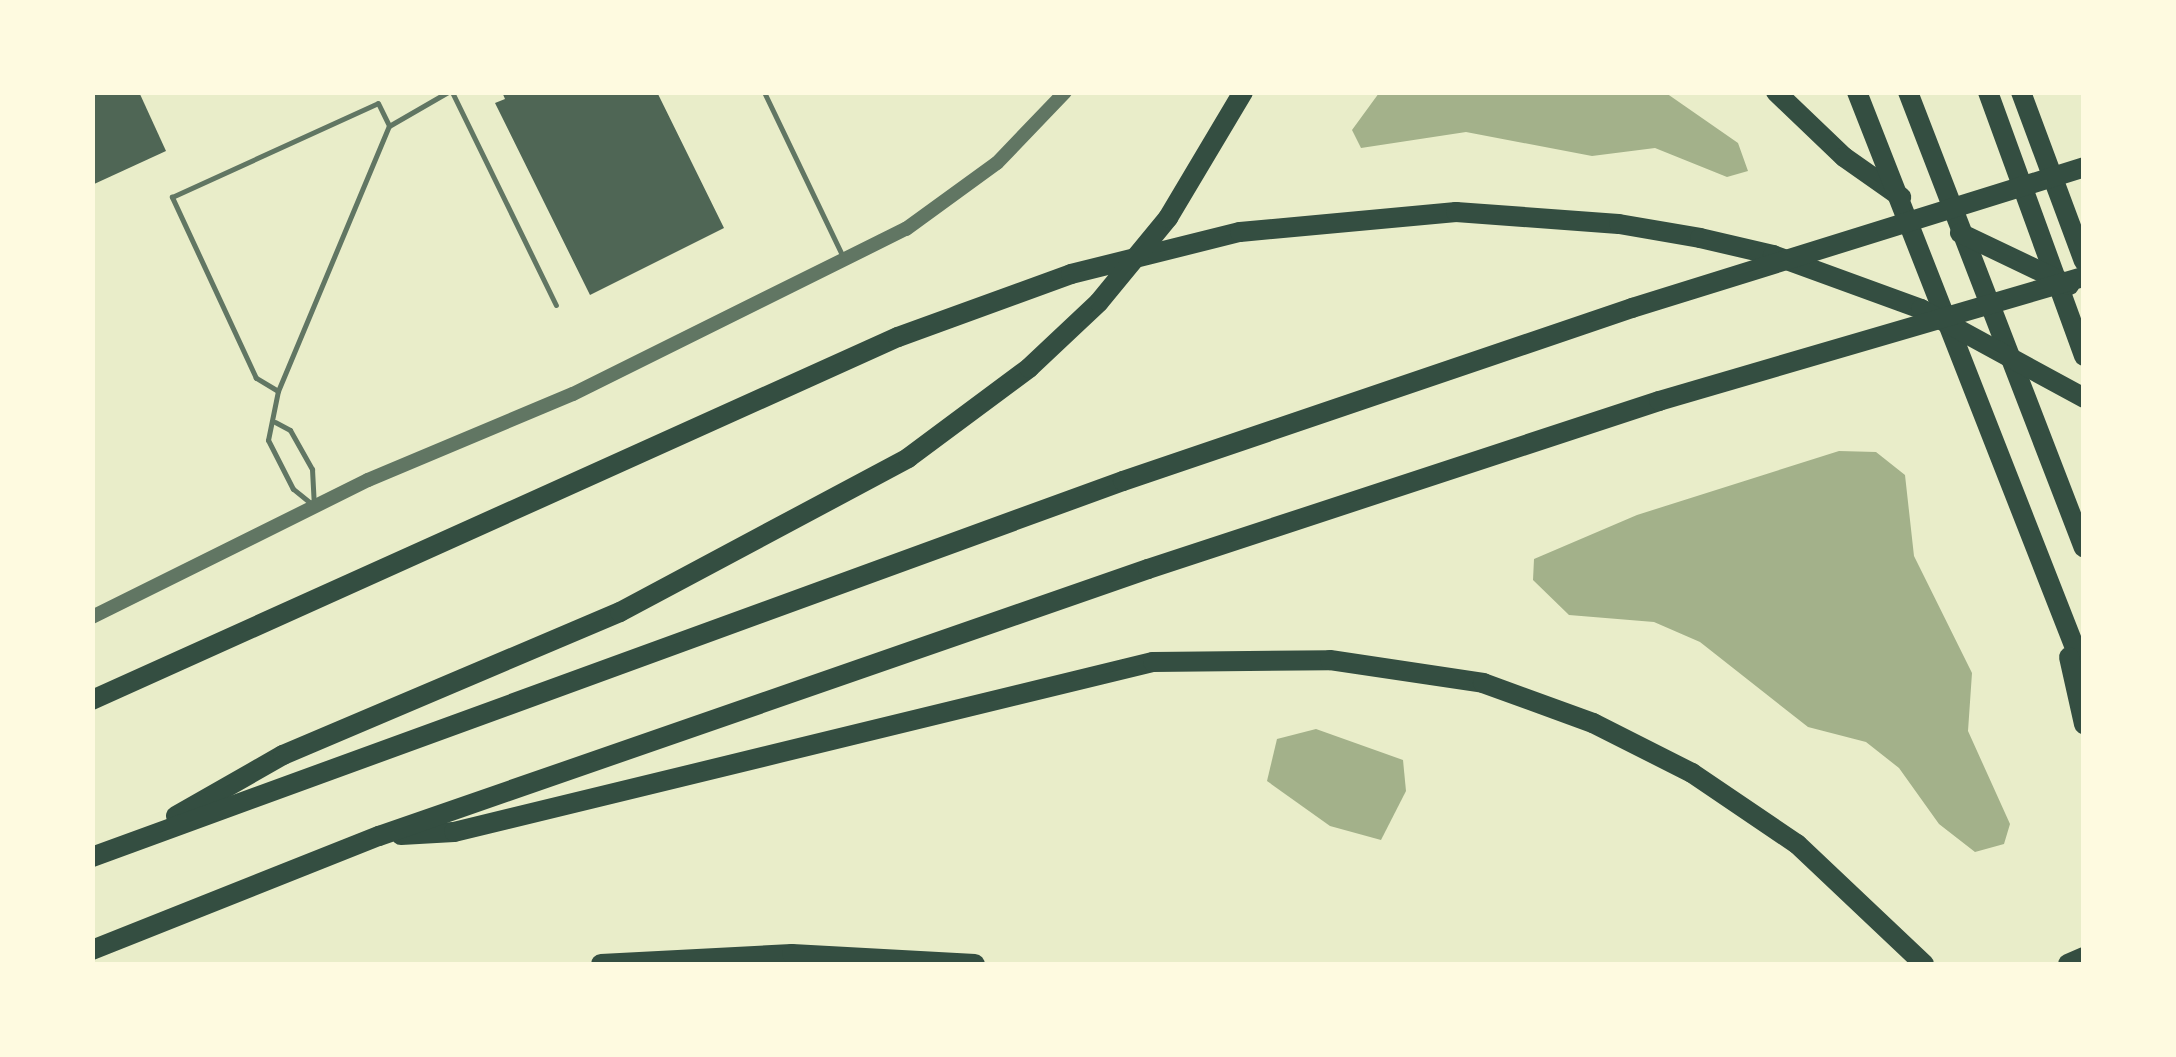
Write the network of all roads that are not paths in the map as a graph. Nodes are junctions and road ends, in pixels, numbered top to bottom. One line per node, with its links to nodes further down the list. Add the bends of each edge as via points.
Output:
1 (450, 92): 10 (lane); 16 (lane)
2 (764, 92): 12 (lane)
3 (1064, 92): 12 (street, via 974,182 906,229)
4 (1242, 92): 29 (highway, via 1168,218 1100,302 1015,379 908,458 620,612 284,756)
5 (1776, 92): 15 (highway, via 1844,157 1905,200)
6 (1857, 92): 23 (highway)
7 (1908, 92): 22 (highway)
8 (1988, 92): 17 (highway)
9 (2022, 92): 13 (highway)
10 (389, 126): 18 (lane); 18 (lane, via 378,104 172,197 256,378)
11 (2084, 167): 29 (highway, via 1632,308 1089,493)
12 (844, 259): 21 (street, via 573,394)
13 (2084, 261)
14 (2084, 277): 28 (highway, via 1659,401)
15 (2084, 291)
16 (556, 304)
17 (2084, 356)
18 (278, 391): 20 (lane)
19 (2084, 398): 26 (highway, via 1921,308 1773,254 1619,224 1456,212 1309,222 1152,251 976,307 768,392)
20 (275, 422): 21 (lane, via 290,430 312,469); 21 (lane, via 268,440 293,489)
21 (314, 506): 24 (street)
22 (2084, 547)
23 (2057, 601): 25 (highway); 27 (highway)
24 (92, 617)
25 (2084, 671)
26 (92, 700)
27 (2084, 724)
28 (379, 836): 31 (highway); 35 (highway, via 454,832 1153,662 1330,660 1483,683 1592,723 1675,765 1796,844)
29 (130, 842): 30 (highway)
30 (92, 858)
31 (92, 950)
32 (2084, 957): 36 (highway)
33 (601, 964): 34 (highway, via 792,954)
34 (976, 964)
35 (1924, 964)
36 (2068, 964)

